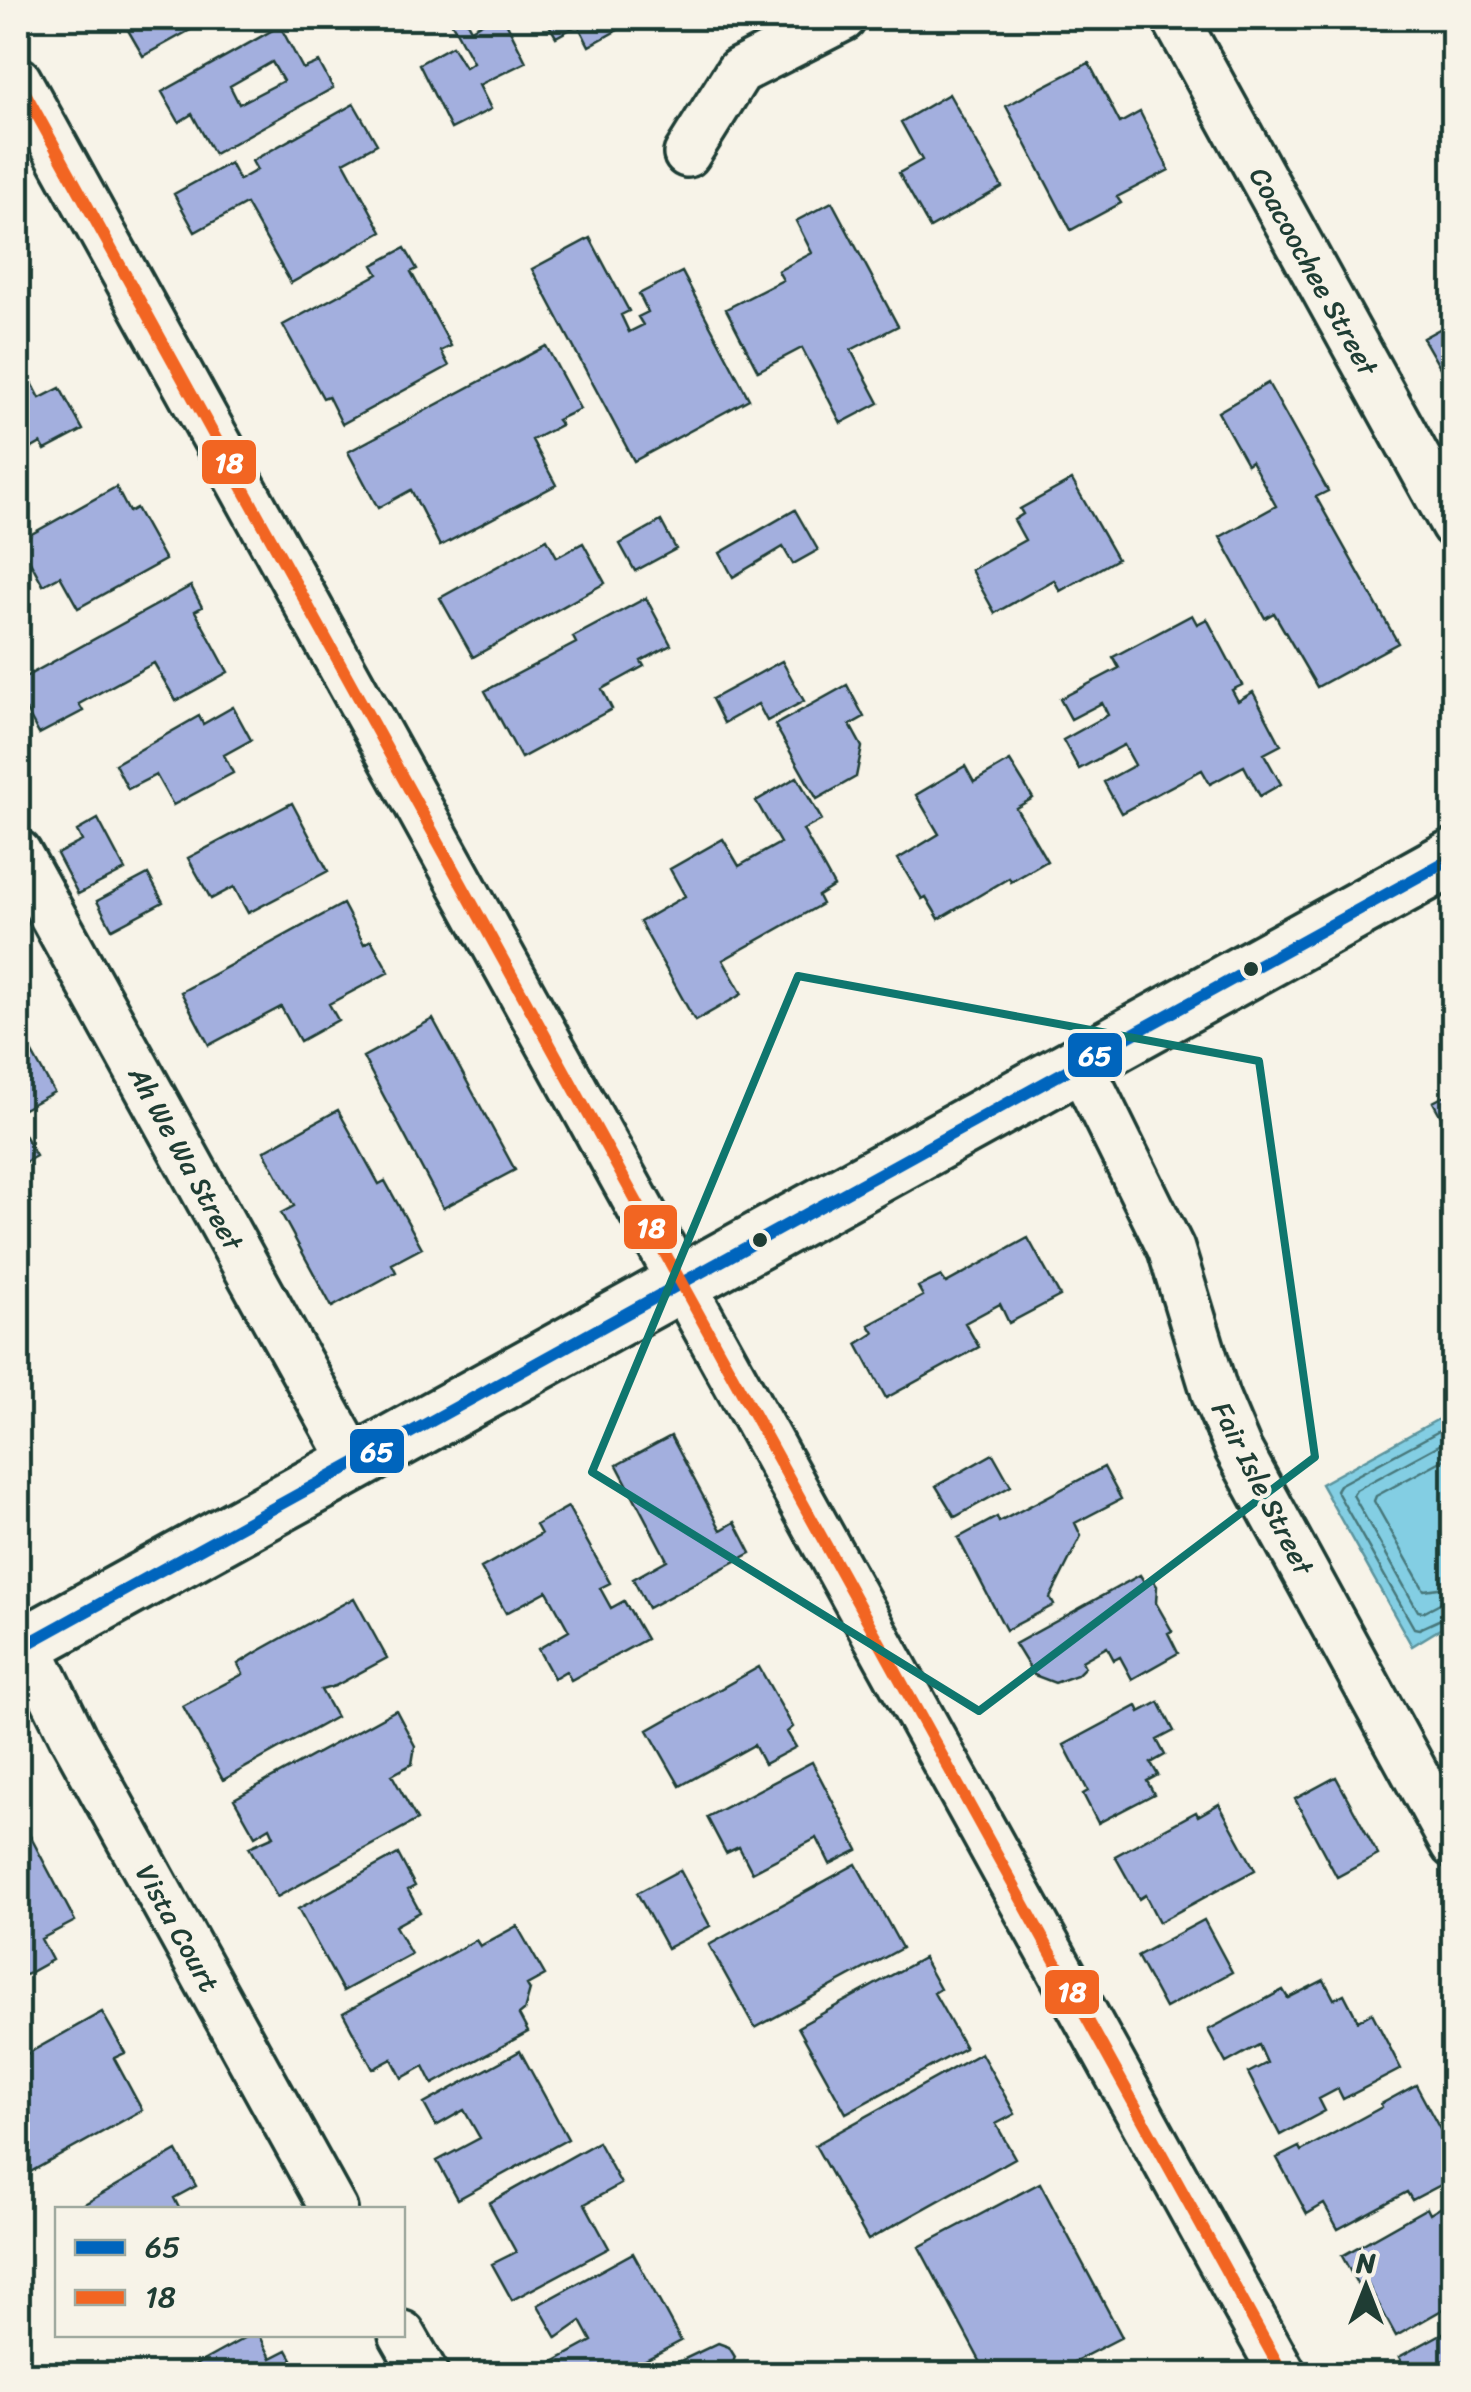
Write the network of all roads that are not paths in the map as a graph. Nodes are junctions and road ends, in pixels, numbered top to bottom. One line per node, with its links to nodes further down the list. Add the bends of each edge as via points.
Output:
1 (843, 18): 4 (street, via 739,71)
2 (1175, 18): 5 (street, Coacoochee Street)
3 (18, 80): 9 (street)
4 (687, 154)
5 (1454, 526)
6 (18, 853): 10 (street, Ah We Wa Street)
7 (1454, 857): 8 (main road)
8 (1080, 1062): 9 (main road); 12 (street, Fair Isle Street, via 1171,1248 1238,1448)
9 (682, 1282): 10 (main road); 16 (street)
10 (354, 1462): 11 (main road)
11 (22, 1646): 13 (street, Vista Court)
12 (1454, 1845)
13 (332, 2207)
14 (404, 2337): 15 (street)
15 (425, 2374)
16 (1283, 2374)

